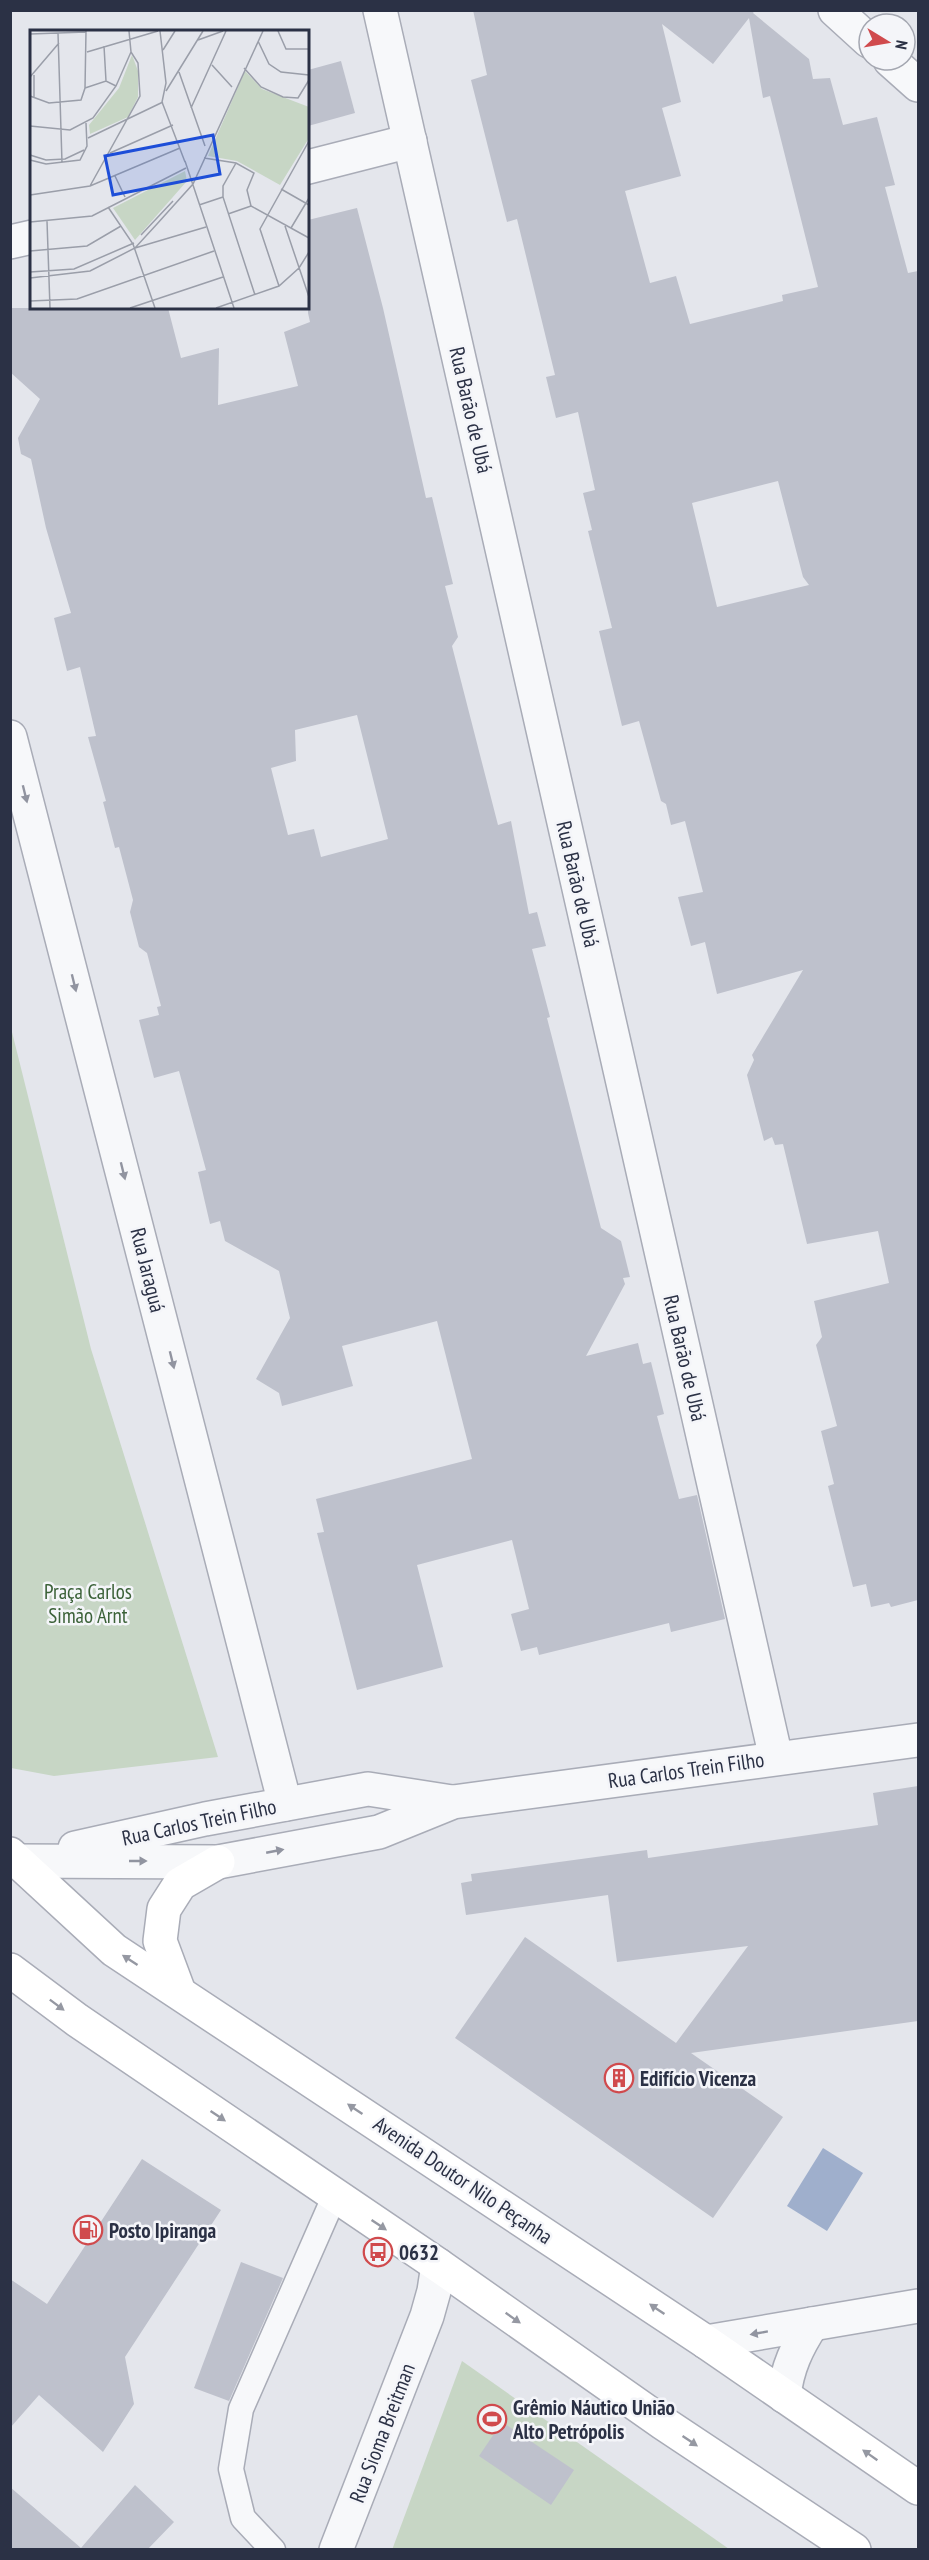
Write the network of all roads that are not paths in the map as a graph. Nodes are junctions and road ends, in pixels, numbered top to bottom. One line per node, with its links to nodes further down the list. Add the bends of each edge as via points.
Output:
1 (380, 10): 6 (street, Rua Barão de Ubá)
2 (835, 10): 3 (street)
3 (857, 30)
4 (903, 72): 5 (street)
5 (918, 85)
6 (410, 141): 7 (street); 12 (street, Rua Barão de Ubá)
7 (309, 167)
8 (30, 237): 9 (street)
9 (10, 242)
10 (10, 737): 14 (street, Rua Jaraguá, one-way to 14)
11 (918, 1740): 12 (street, Rua Carlos Trein Filho)
12 (776, 1758): 13 (street, Rua Carlos Trein Filho)
13 (453, 1803): 14 (street, Rua Carlos Trein Filho, via 368,1789); 16 (street, Rua Carlos Trein Filho, one-way to 13, via 379,1832)
14 (285, 1804): 15 (street, Rua Carlos Trein Filho)
15 (12, 1859): 16 (street, Rua Carlos Trein Filho, one-way to 16); 18 (main road, Avenida Doutor Nilo Peçanha, one-way to 15, via 114,1950)
16 (218, 1862): 18 (main road, via 180,1884 164,1909 160,1941)
17 (10, 1970): 19 (main road, one-way to 19, via 76,2020)
18 (179, 1992): 25 (main road, Avenida Doutor Nilo Peçanha, one-way to 18)
19 (335, 2194): 20 (main road, one-way to 20); 28 (lane, via 242,2409 231,2469 243,2518)
20 (438, 2265): 21 (main road); 23 (street, Rua Sioma Breitman)
21 (465, 2284): 23 (street, Rua Sioma Breitman); 30 (main road, one-way to 30)
22 (918, 2306): 24 (street)
23 (427, 2316): 29 (street, Rua Sioma Breitman)
24 (812, 2324): 25 (street, one-way to 25); 26 (street, via 786,2375)
25 (706, 2342): 26 (main road, Avenida Doutor Nilo Peçanha)
26 (784, 2396): 27 (main road, Avenida Doutor Nilo Peçanha, one-way to 26)
27 (918, 2488)
28 (273, 2550)
29 (336, 2550)
30 (854, 2550)

